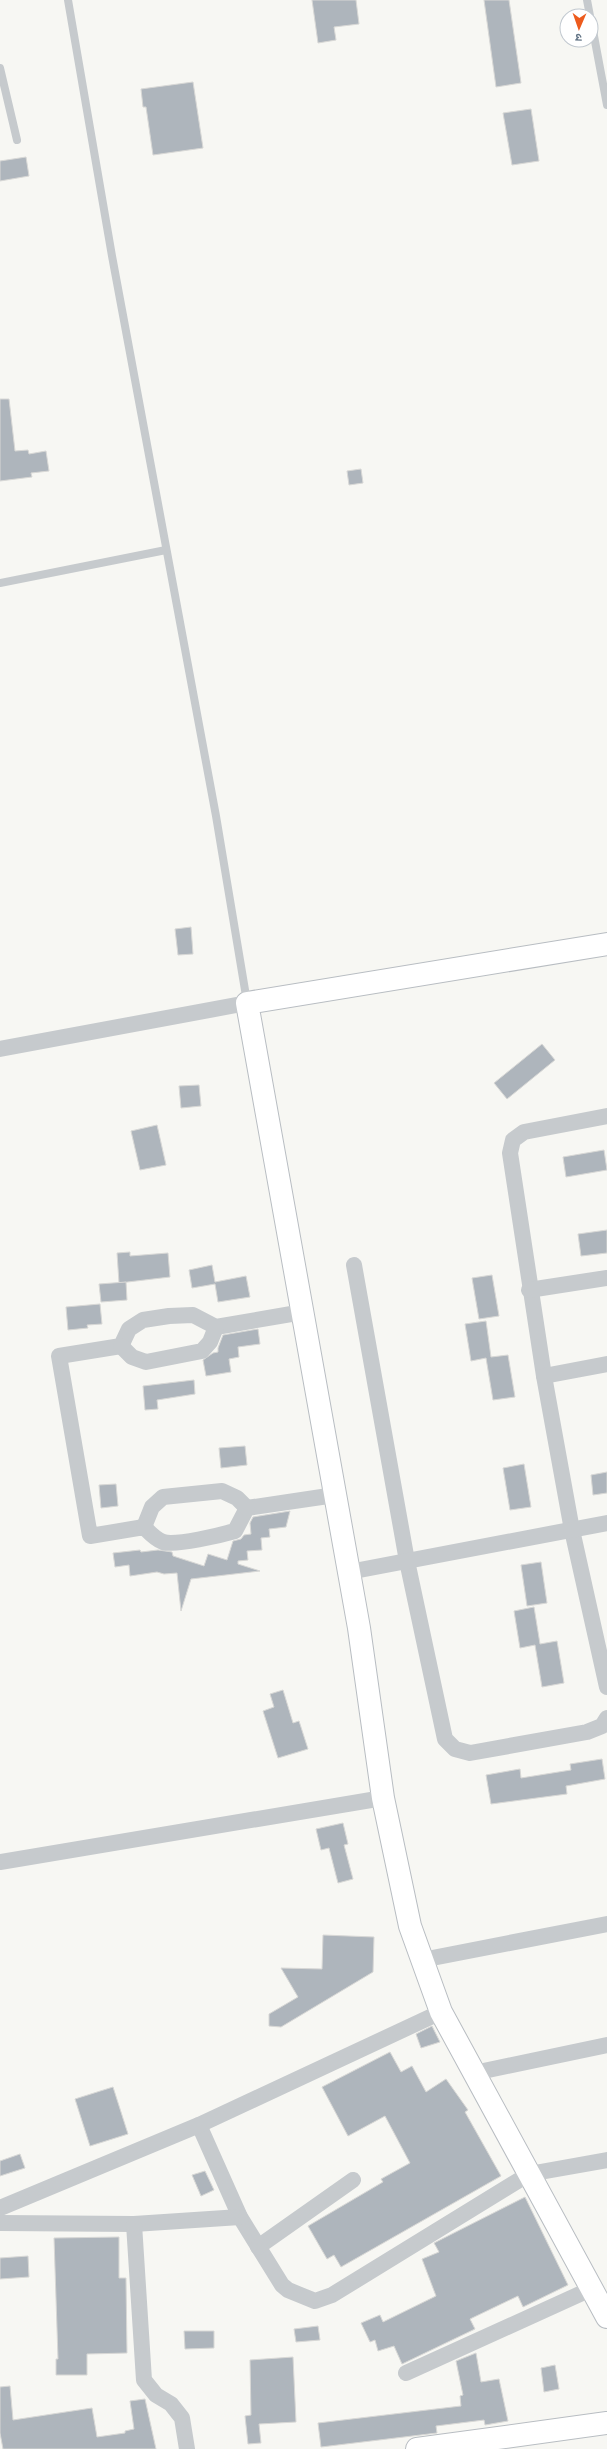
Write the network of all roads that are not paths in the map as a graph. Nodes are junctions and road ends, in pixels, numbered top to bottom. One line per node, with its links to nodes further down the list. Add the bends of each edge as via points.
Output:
1 (68, 0): 6 (lane)
2 (596, 48): 4 (lane)
3 (0, 68): 5 (lane)
4 (607, 105)
5 (17, 140)
6 (166, 550): 7 (lane); 9 (lane)
7 (0, 583)
8 (607, 944): 9 (street)
9 (248, 1003): 10 (street); 15 (street)
10 (0, 1049)
11 (607, 1116): 14 (street, via 524,1132 513,1140 511,1164)
12 (354, 1265): 25 (street)
13 (607, 1278): 14 (street)
14 (529, 1290): 19 (street)
15 (303, 1312): 16 (street); 20 (street)
16 (216, 1327): 17 (street, via 193,1315 143,1320 129,1329); 17 (street, via 210,1342 202,1351 146,1362 132,1357)
17 (121, 1346): 23 (street, via 59,1356 90,1536)
18 (607, 1364): 19 (street)
19 (544, 1376): 24 (street)
20 (335, 1495): 21 (street); 26 (street)
21 (247, 1508): 23 (street, via 236,1531 210,1537 165,1543 155,1539); 23 (street, via 237,1498 222,1491 162,1497 152,1506)
22 (607, 1523): 24 (street)
23 (144, 1526)
24 (572, 1530): 25 (street); 27 (street)
25 (407, 1561): 26 (street); 28 (street, via 441,1725 445,1738 455,1749 470,1753 587,1732 602,1726)
26 (349, 1572): 29 (street)
27 (606, 1677)
28 (607, 1718)
29 (383, 1798): 30 (street); 32 (street, via 410,1926)
30 (0, 1862)
31 (607, 1924): 32 (street)
32 (422, 1960): 33 (street)
33 (441, 2012): 35 (street); 36 (street)
34 (607, 2045): 35 (street)
35 (474, 2073): 38 (street)
36 (198, 2125): 40 (street); 41 (street)
37 (607, 2160): 38 (street)
38 (529, 2174): 44 (street, via 332,2295 315,2301 288,2290); 45 (street)
39 (353, 2180): 44 (street)
40 (0, 2208)
41 (240, 2217): 43 (street); 44 (street)
42 (0, 2223): 43 (street)
43 (134, 2224): 50 (street, via 144,2380 156,2396 171,2404 182,2418)
44 (258, 2247)
45 (591, 2289): 46 (street); 47 (street)
46 (607, 2317)
47 (406, 2373)
48 (607, 2423): 49 (street)
49 (501, 2444): 51 (street)
50 (187, 2449)
51 (417, 2449)

